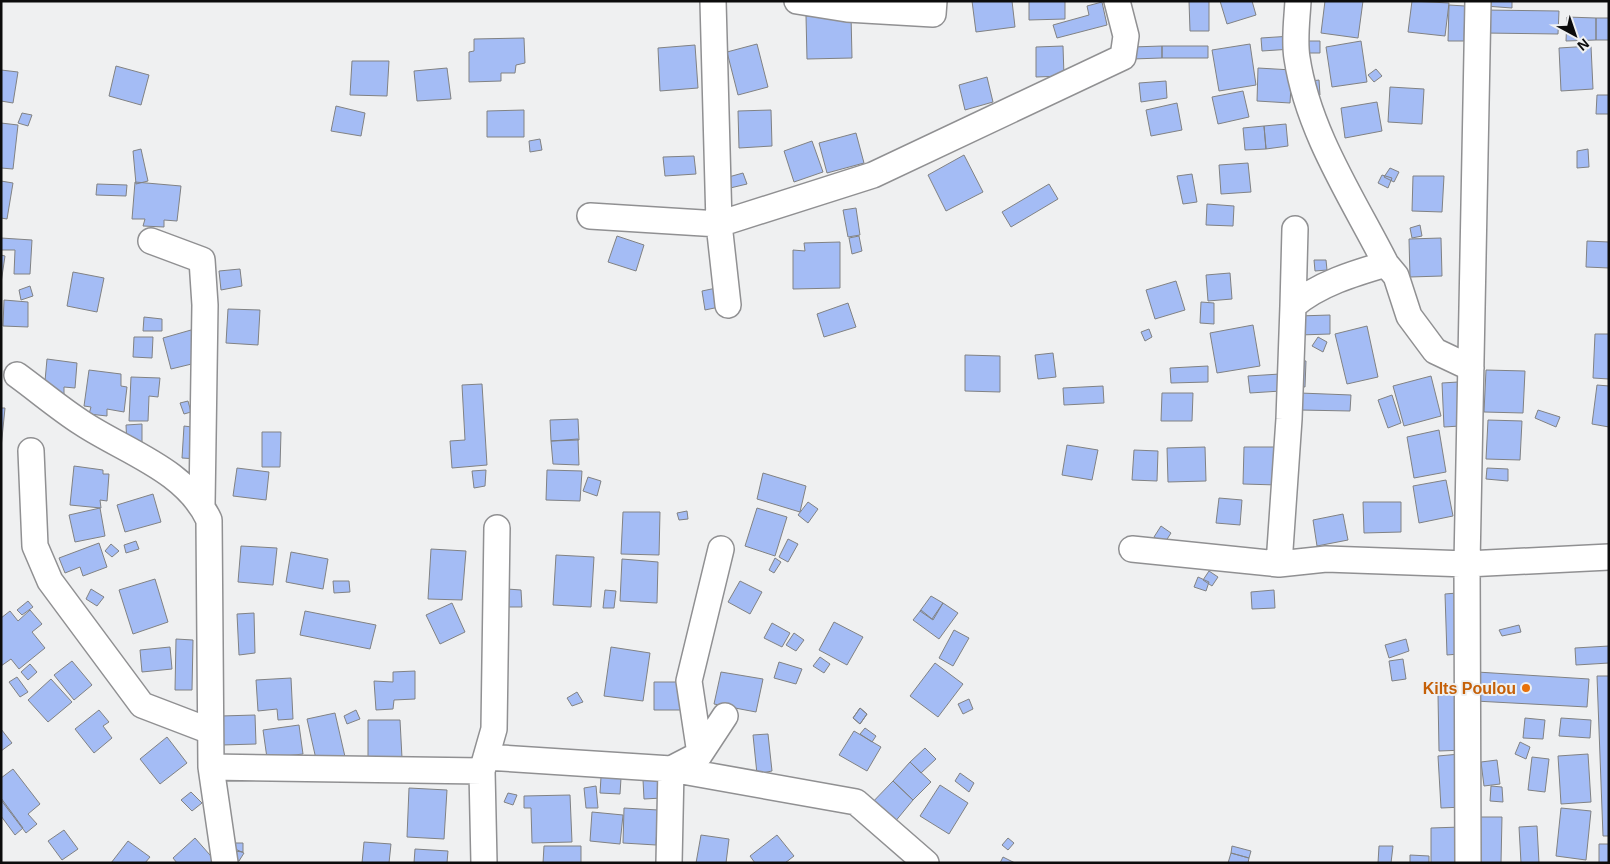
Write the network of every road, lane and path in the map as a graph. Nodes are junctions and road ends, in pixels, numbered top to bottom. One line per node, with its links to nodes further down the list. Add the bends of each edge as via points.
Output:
1 (713, 1): 8 (street)
2 (797, 1): 3 (street, via 847,9 933,14)
3 (934, 1)
4 (1117, 1): 8 (street, via 1126,36 1123,57 873,175)
5 (1298, 1): 11 (street, via 1296,57 1307,104)
6 (1478, 1): 14 (street)
7 (590, 216): 8 (street)
8 (719, 224): 12 (street)
9 (1295, 229): 13 (street)
10 (151, 241): 17 (street, via 202,260 205,305)
11 (1386, 264): 13 (street, via 1354,273); 14 (street, via 1396,276 1409,316 1434,351)
12 (728, 306)
13 (1293, 306): 22 (street)
14 (1471, 368): 23 (street)
15 (17, 375): 17 (street, via 82,423 168,472)
16 (31, 451): 25 (street, via 35,546 50,581 142,705)
17 (202, 504): 25 (street, via 209,520)
18 (496, 528): 27 (street, via 494,728)
19 (721, 549): 26 (street, via 689,681)
20 (1132, 549): 22 (street)
21 (1609, 557): 23 (street)
22 (1279, 564): 23 (street, via 1326,559)
23 (1467, 564): 34 (street)
24 (725, 716): 26 (street)
25 (210, 731): 28 (street)
26 (700, 754): 29 (street)
27 (484, 764): 28 (street); 29 (street); 31 (street)
28 (211, 766): 30 (street)
29 (671, 769): 32 (street); 33 (street, via 856,802)
30 (225, 863)
31 (484, 863)
32 (669, 863)
33 (926, 863)
34 (1468, 863)

